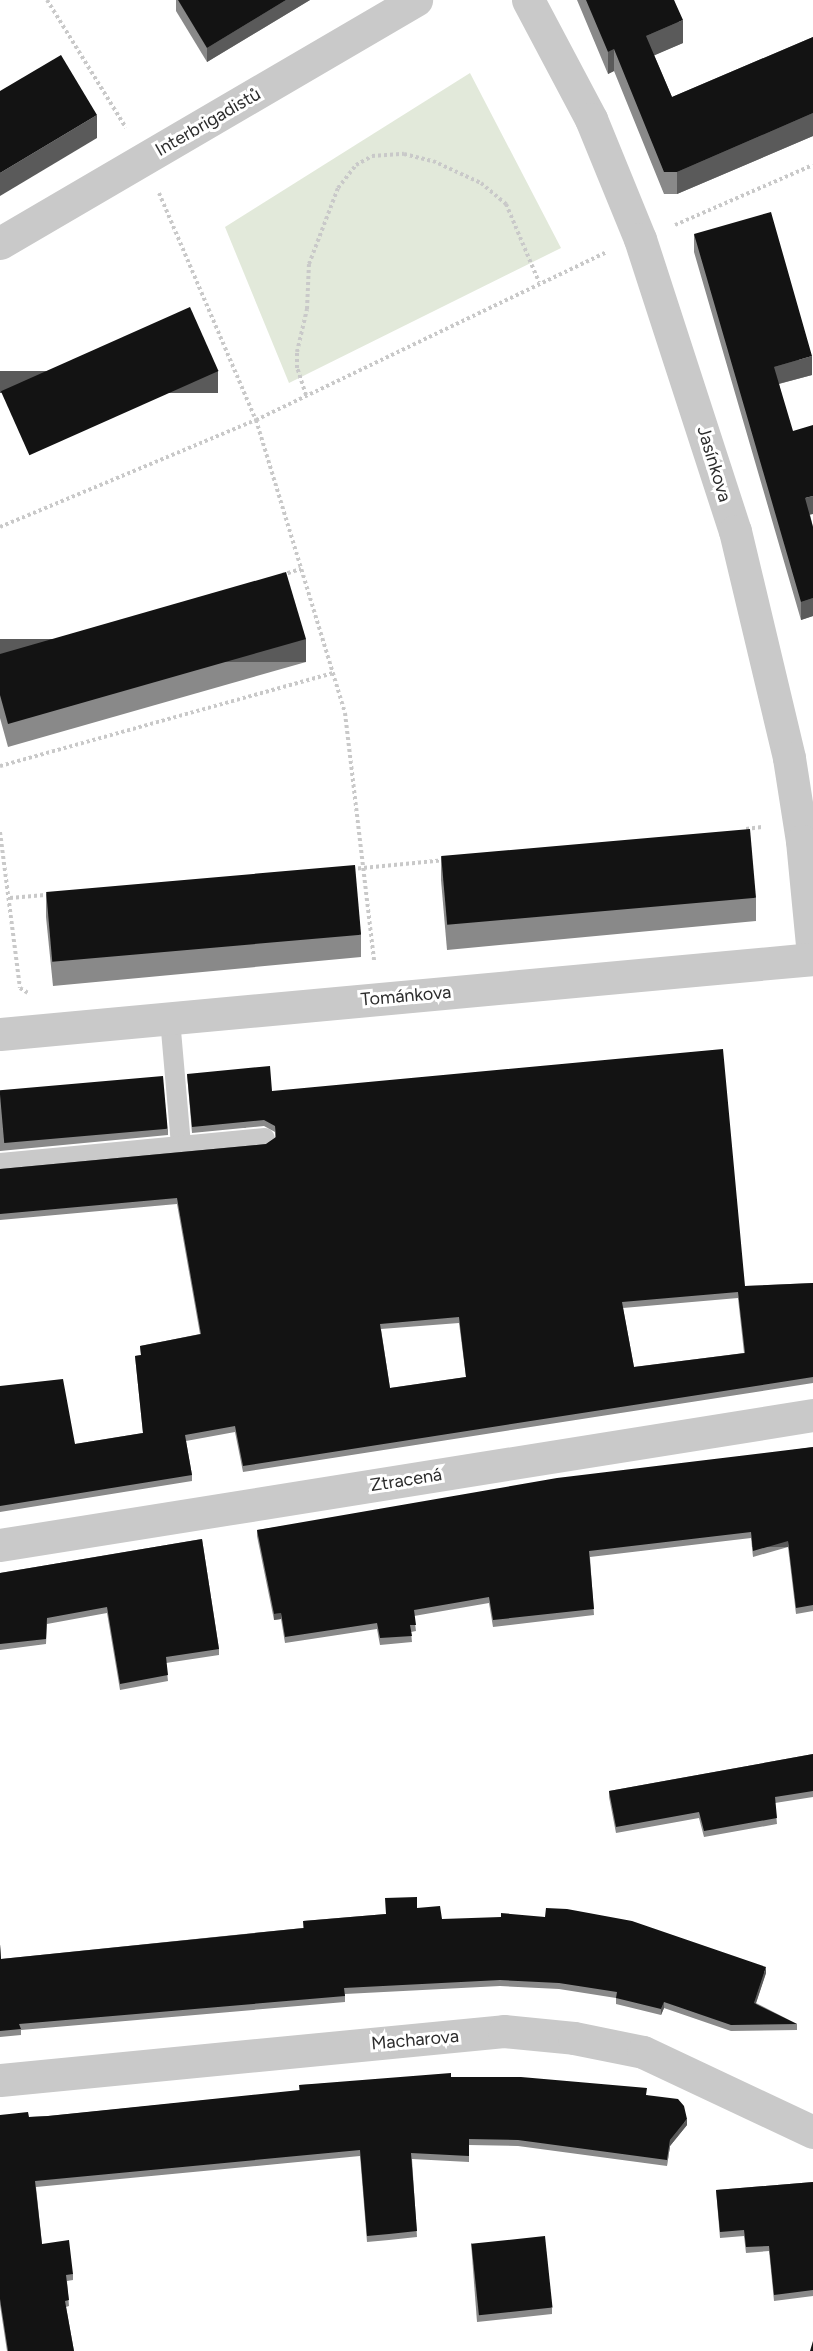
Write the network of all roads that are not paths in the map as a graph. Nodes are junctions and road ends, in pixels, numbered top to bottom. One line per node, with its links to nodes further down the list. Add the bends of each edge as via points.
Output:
1 (416, 0): 3 (street, Interbrigadistů)
2 (528, 0): 4 (street, Jasínkova, via 587,110 640,239 735,531 789,758)
3 (0, 243)
4 (813, 957): 5 (street, Tománkova)
5 (170, 1019): 6 (street, Tománkova); 8 (lane)
6 (0, 1034)
7 (265, 1138): 8 (lane)
8 (181, 1146): 9 (lane)
9 (0, 1163)
10 (813, 1415): 11 (street, Ztracená)
11 (0, 1545)
12 (0, 2080): 13 (street, Macharova, via 504,2031 574,2038 643,2052)
13 (813, 2132)

